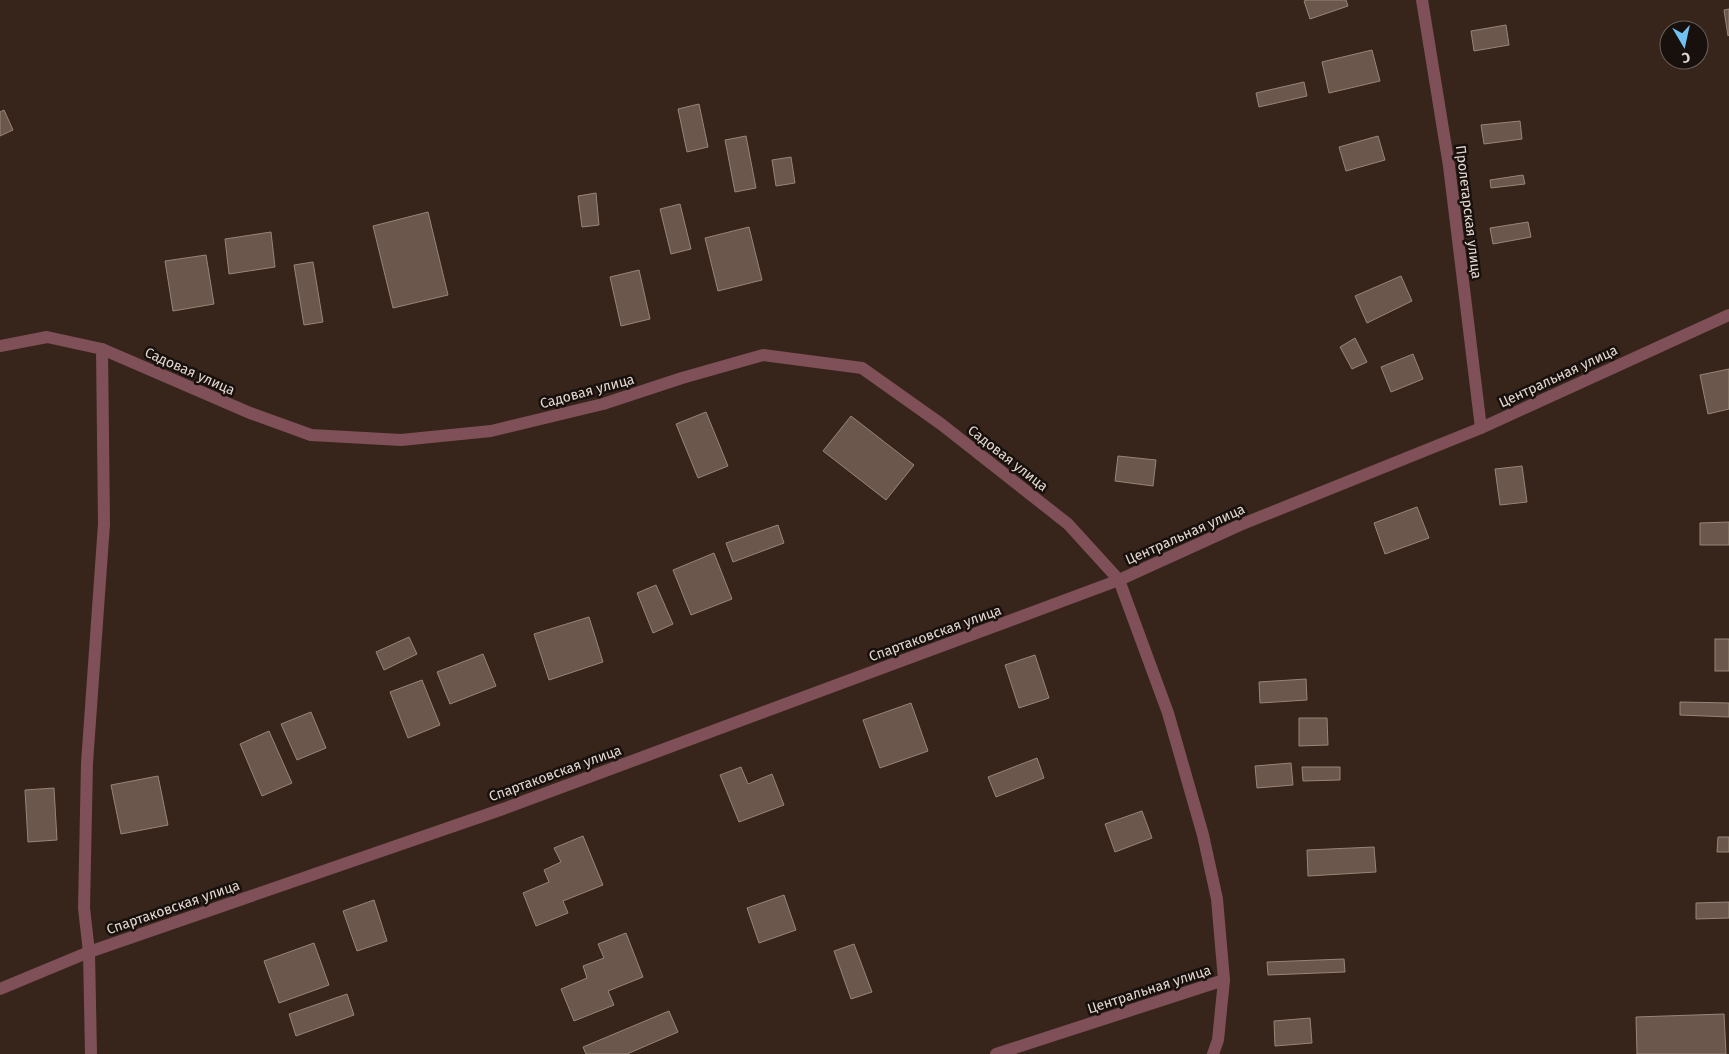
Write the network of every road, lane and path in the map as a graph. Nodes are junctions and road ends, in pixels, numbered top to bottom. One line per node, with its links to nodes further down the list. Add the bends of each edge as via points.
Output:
1 (1422, 0): 5 (street, Пролетарская улица, via 1449,166)
2 (1729, 315): 5 (street, Центральная улица)
3 (0, 346): 4 (street, Садовая улица, via 47,337)
4 (102, 349): 6 (street, Садовая улица, via 250,413 311,435 401,440 491,431 603,404 764,355 862,368 942,424 1068,524); 7 (street, via 104,524 87,772 84,908)
5 (1481, 428): 6 (street, Центральная улица, via 1240,525)
6 (1119, 580): 7 (street, Спартаковская улица, via 503,808); 8 (street, Центральная улица, via 1168,714 1203,835 1217,899)
7 (89, 952): 9 (street, Спартаковская улица); 10 (street)
8 (1224, 980): 11 (street, Центральная улица); 12 (street, via 1218,1040)
9 (0, 990)
10 (91, 1054)
11 (996, 1054)
12 (1213, 1054)

